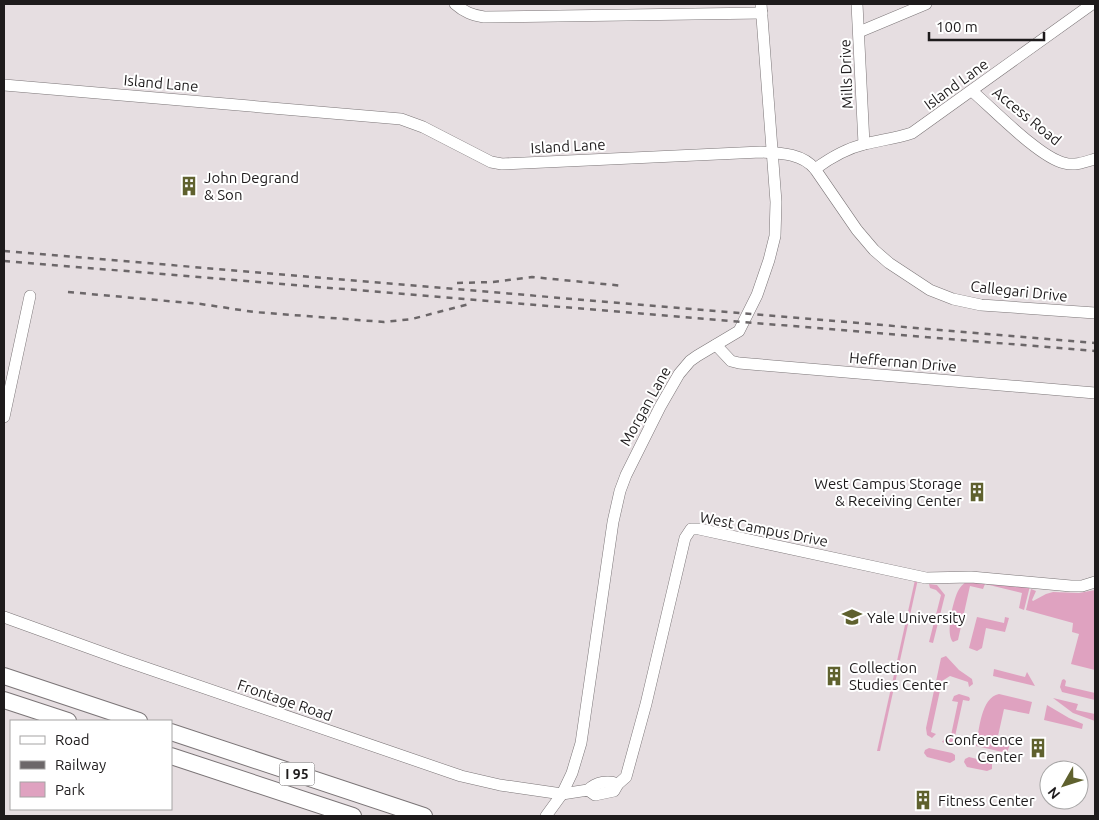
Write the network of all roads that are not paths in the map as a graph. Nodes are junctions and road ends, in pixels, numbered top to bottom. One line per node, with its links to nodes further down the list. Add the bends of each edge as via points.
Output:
1 (455, 4): 6 (street, via 474,16 484,17)
2 (857, 4): 8 (street, Mills Drive)
3 (926, 4): 8 (street)
4 (1071, 4): 7 (street)
5 (1092, 4): 7 (street, Island Lane)
6 (761, 8): 12 (street, Morgan Lane)
7 (1078, 13): 10 (street, Island Lane)
8 (859, 32): 11 (street, Mills Drive)
9 (4, 85): 12 (street, Island Lane, via 401,119 491,162 502,164)
10 (972, 91): 11 (street, Island Lane, via 912,133); 13 (street, Access Road, via 1043,153 1065,163 1079,164)
11 (864, 144): 14 (street, Island Lane)
12 (773, 153): 14 (street, Island Lane, via 805,159); 17 (street, Morgan Lane, via 776,219 769,260 743,325)
13 (1095, 159)
14 (815, 169): 16 (street, Callegari Drive, via 874,250 930,290 981,305)
15 (30, 296): 19 (street)
16 (1095, 313)
17 (716, 345): 18 (street, Heffernan Drive, via 731,360 748,364); 28 (street, Morgan Lane, via 690,361 679,374 620,491 581,743)
18 (1095, 393)
19 (4, 417)
20 (1095, 582): 28 (street, West Campus Drive, via 1071,586 971,577 926,578 691,529 683,544 626,777 608,793 595,795 588,790)
21 (4, 617): 28 (street, Frontage Road, via 461,776)
22 (4, 676): 25 (highway)
23 (4, 700): 24 (highway)
24 (65, 720)
25 (136, 720)
26 (172, 732): 30 (highway, I 95)
27 (172, 756): 29 (highway, I 95)
28 (562, 794): 31 (street, Morgan Lane)
29 (353, 816)
30 (424, 816)
31 (546, 816)

